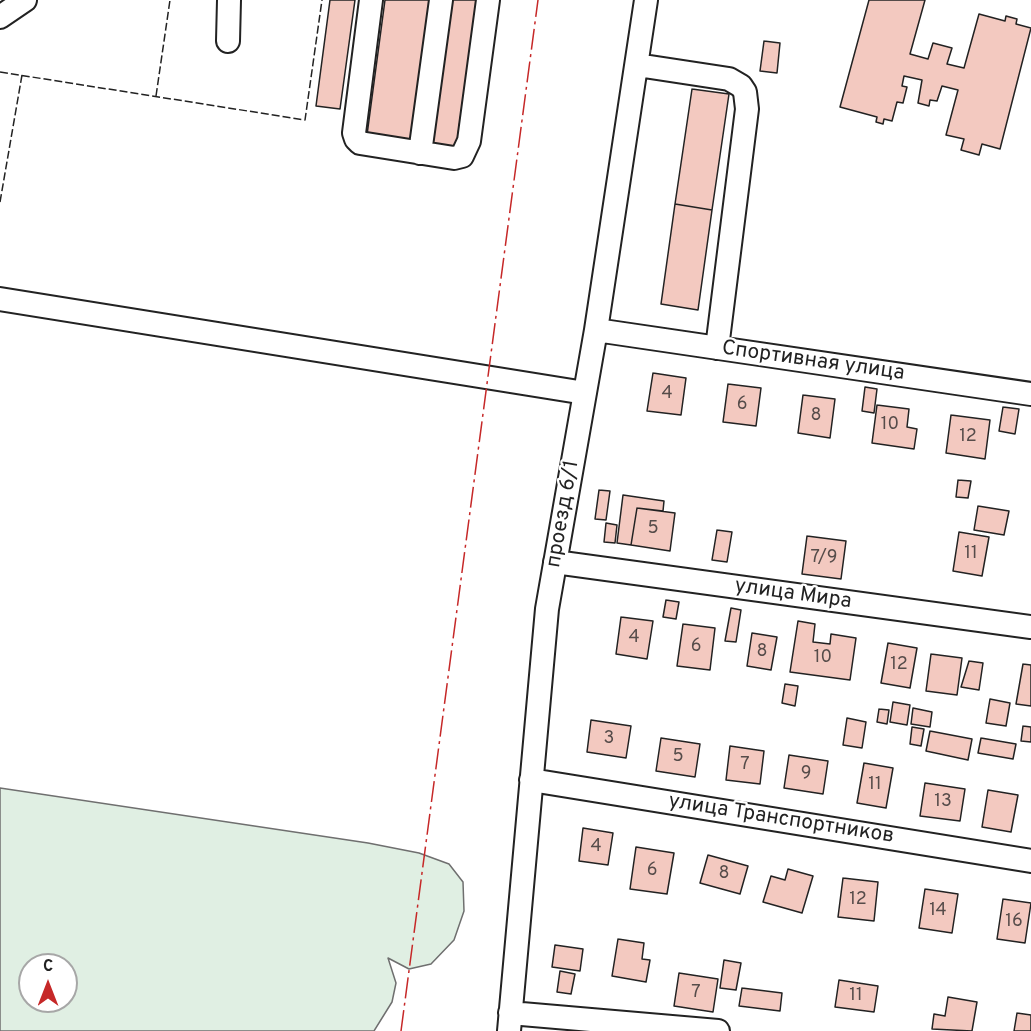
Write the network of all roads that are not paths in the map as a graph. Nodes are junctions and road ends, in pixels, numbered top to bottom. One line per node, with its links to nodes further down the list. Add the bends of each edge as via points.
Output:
1 (25, 0): 7 (street)
2 (229, 0): 8 (street)
3 (371, 0): 10 (street, via 354,133 360,143)
4 (441, 0): 10 (street)
5 (488, 0): 10 (street, via 466,151 454,159)
6 (646, 0): 9 (street, проезд 6/1)
7 (0, 17)
8 (228, 41)
9 (636, 65): 12 (street, проезд 6/1); 13 (street, via 729,79 745,92 747,109)
10 (420, 153)
11 (0, 299): 14 (street)
12 (596, 330): 13 (street, Спортивная улица); 14 (street, проезд 6/1)
13 (717, 348): 15 (street, Спортивная улица)
14 (585, 393): 16 (street, проезд 6/1)
15 (1031, 394)
16 (555, 562): 17 (street, улица Мира); 18 (street, проезд 6/1, via 539,676)
17 (1031, 627)
18 (531, 780): 19 (street, улица Транспортников); 20 (street, проезд 6/1)
19 (1031, 861)
20 (509, 1022): 21 (street)
21 (718, 1031)

